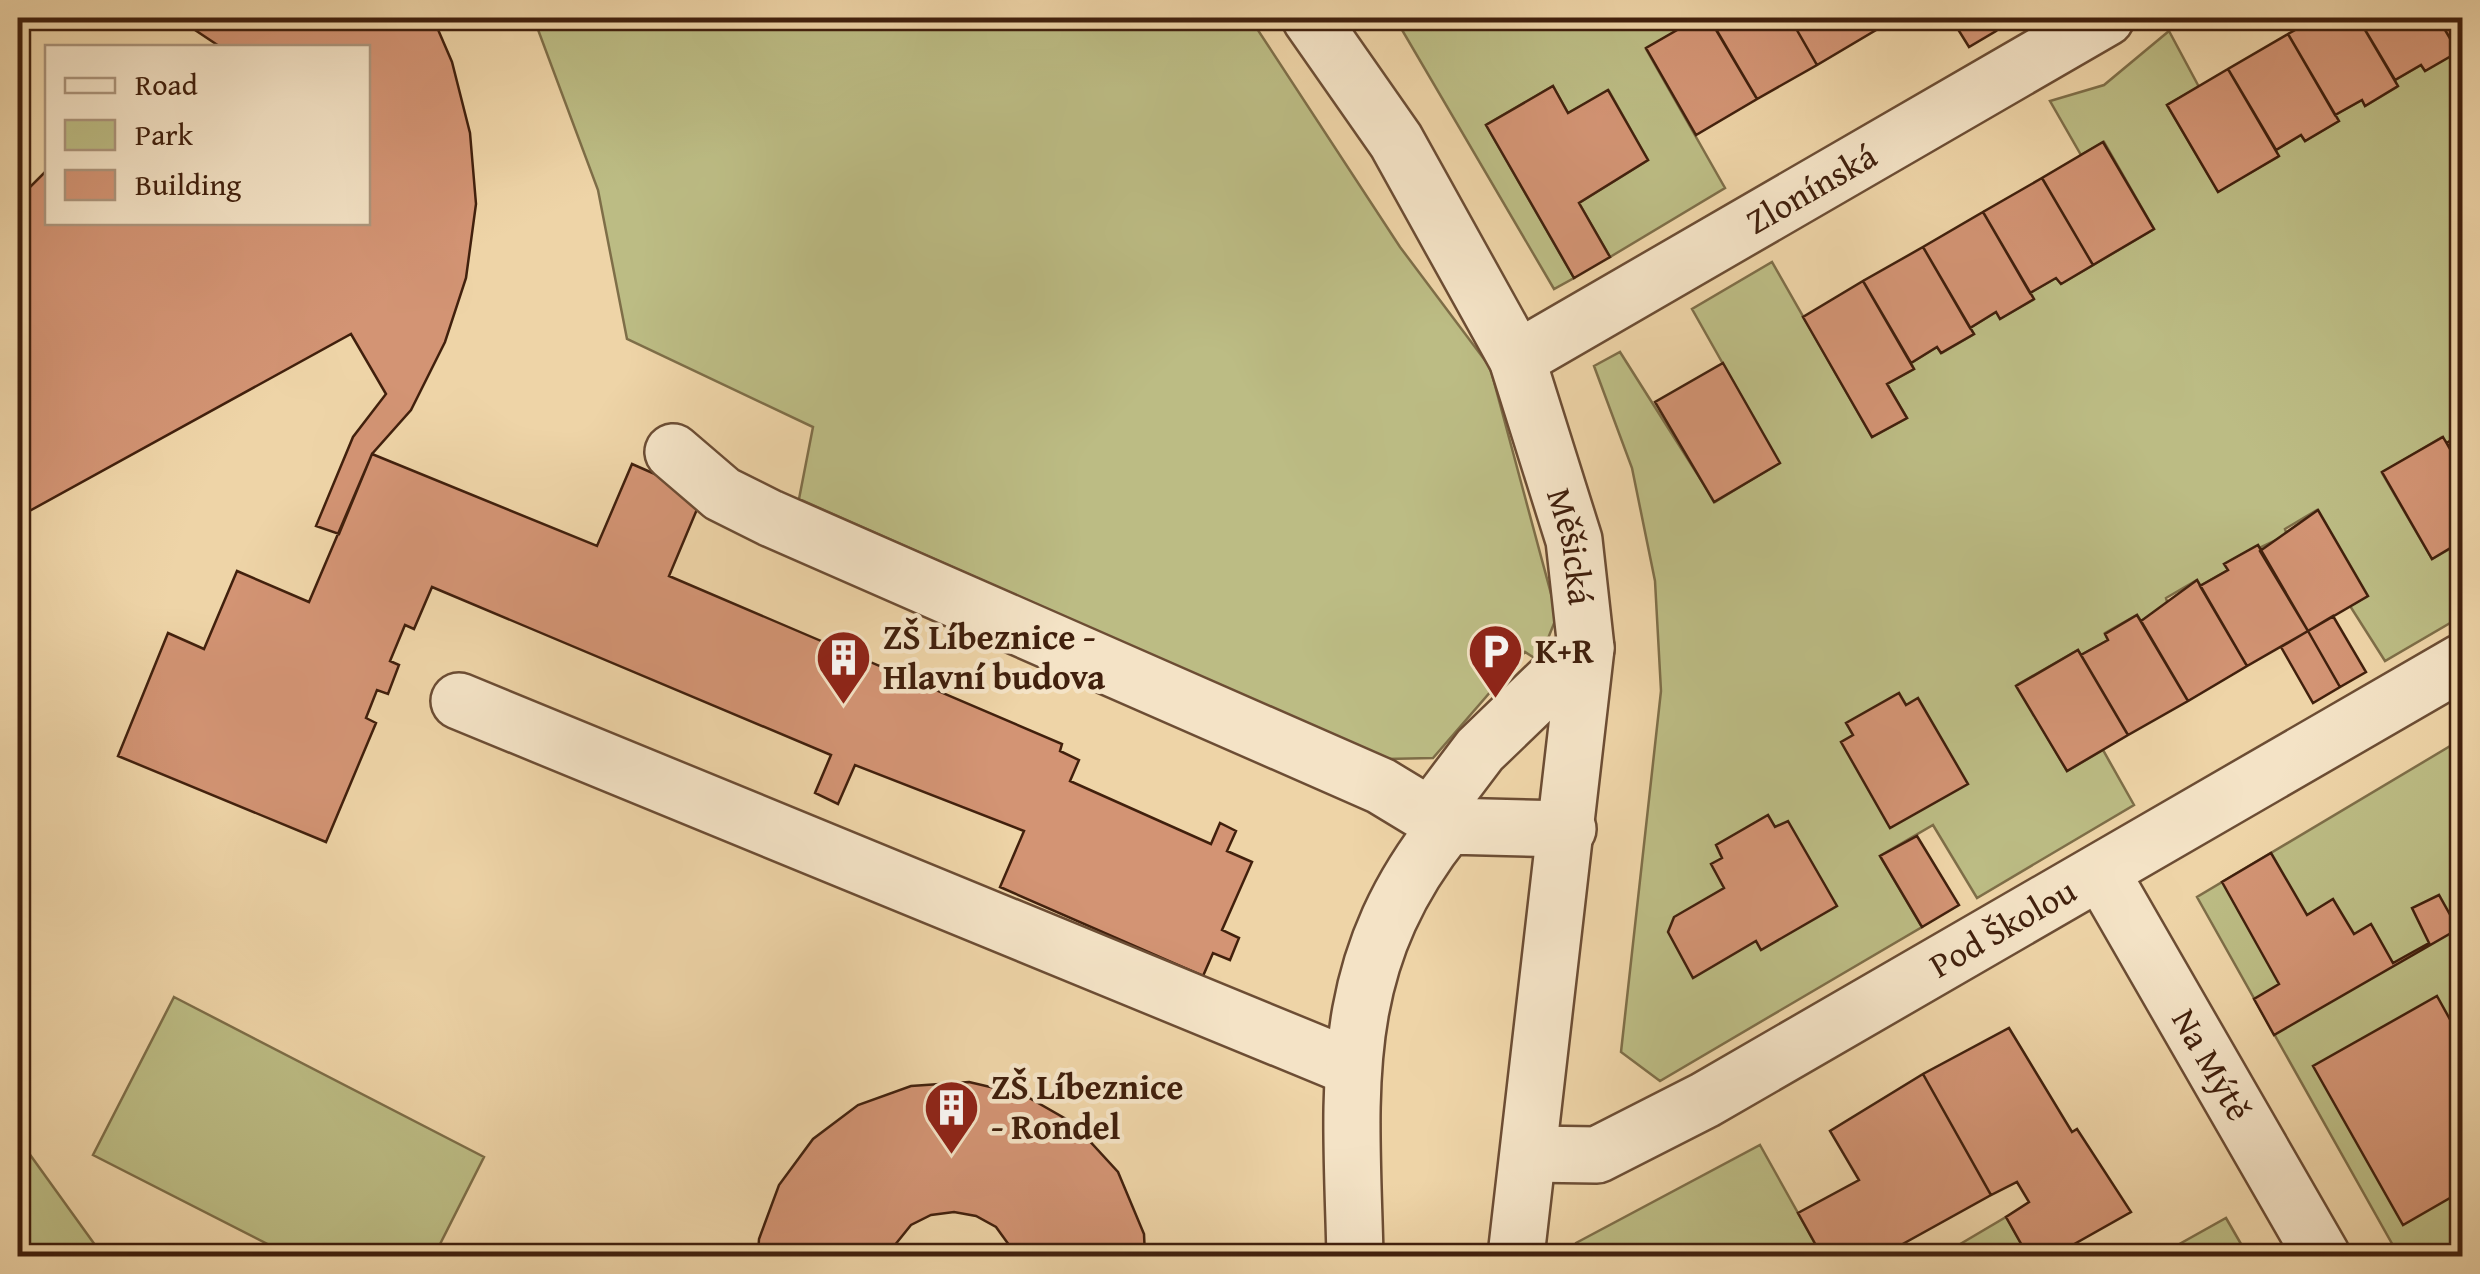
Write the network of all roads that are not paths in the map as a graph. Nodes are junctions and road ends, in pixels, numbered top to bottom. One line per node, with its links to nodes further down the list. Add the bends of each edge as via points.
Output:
1 (1310, 18): 3 (street, Měšická, via 1396,141)
2 (2106, 18): 3 (street, Zlonínská)
3 (1517, 360): 5 (street, Měšická, via 1574,540)
4 (674, 452): 8 (street, via 722,494 770,518 1381,786)
5 (1586, 648): 8 (street, via 1480,750 1443,799); 9 (street, Měšická)
6 (2462, 662): 10 (street, Pod Školou)
7 (459, 701): 11 (street)
8 (1447, 826): 9 (street); 11 (street, via 1420,860 1371,956)
9 (1568, 829): 12 (street, Měšická)
10 (2102, 874): 12 (street, Pod Školou, via 1597,1156); 15 (street, Na Mýtě)
11 (1350, 1067): 13 (street)
12 (1530, 1154): 14 (street, Měšická)
13 (1356, 1256)
14 (1516, 1256)
15 (2322, 1256)

